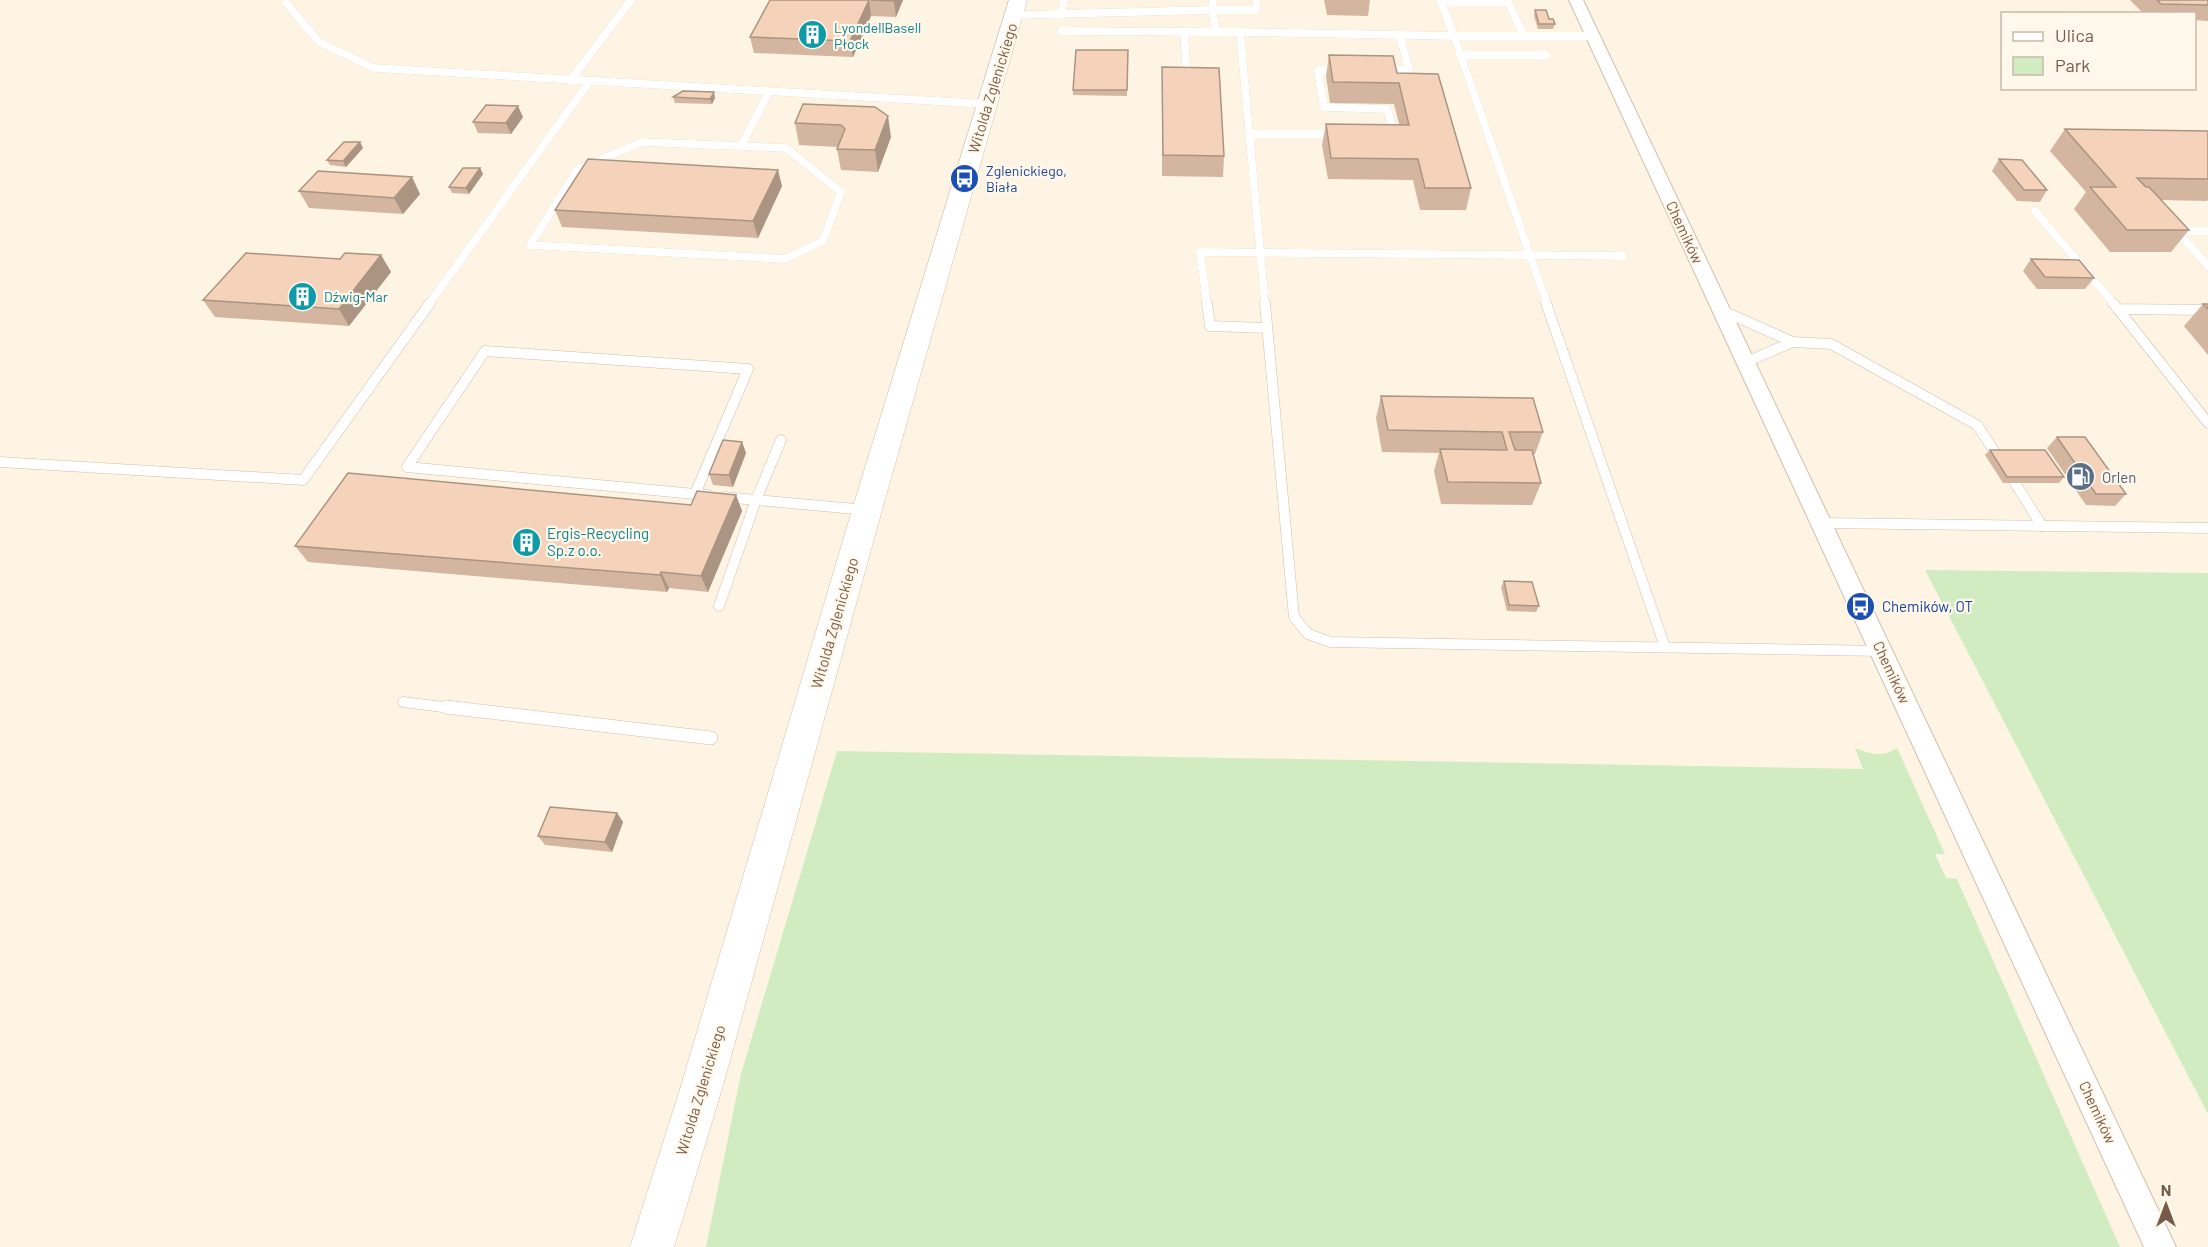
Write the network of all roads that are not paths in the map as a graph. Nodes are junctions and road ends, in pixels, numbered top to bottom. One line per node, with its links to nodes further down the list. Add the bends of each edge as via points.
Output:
1 (632, 0): 22 (lane)
2 (1064, 0): 9 (lane)
3 (1257, 0): 7 (lane, via 1256,10)
4 (1576, 0): 17 (street, Chemików)
5 (1441, 1): 15 (lane); 16 (lane, via 1508,2)
6 (286, 3): 22 (lane, via 319,42 374,68)
7 (1213, 5): 9 (lane); 12 (lane)
8 (1016, 8): 9 (lane); 26 (street, Witolda Zglenickiego)
9 (1061, 14)
10 (1061, 31): 11 (lane)
11 (1184, 32): 12 (lane); 24 (lane)
12 (1216, 32): 13 (lane)
13 (1240, 32): 14 (lane); 27 (lane)
14 (1400, 35): 15 (lane); 21 (lane, via 1409,70)
15 (1454, 36): 16 (lane); 18 (lane)
16 (1524, 36): 17 (lane)
17 (1593, 36): 39 (street, Chemików)
18 (1460, 55): 19 (lane); 34 (lane)
19 (1546, 55)
20 (1352, 70): 29 (lane, via 1318,71 1324,107 1388,110 1395,134)
21 (1375, 70)
22 (570, 81): 23 (lane)
23 (589, 82): 25 (lane); 46 (lane, via 303,480)
24 (1187, 86)
25 (769, 92): 26 (lane); 30 (lane)
26 (987, 104): 50 (street, Witolda Zglenickiego)
27 (1250, 134): 28 (lane); 33 (lane)
28 (1350, 134)
29 (1384, 134)
30 (741, 146): 30 (lane, via 786,148 841,192 823,241 785,259 530,245 578,169 642,142)
31 (2035, 211): 37 (lane)
32 (2208, 231): 36 (lane, via 2177,231)
33 (1260, 253): 34 (lane); 40 (lane); 40 (lane, via 1200,252 1210,326)
34 (1529, 253): 35 (lane); 55 (lane)
35 (1623, 256)
36 (2208, 266)
37 (2118, 309): 38 (lane); 43 (lane)
38 (2208, 310)
39 (1722, 311): 41 (lane); 42 (street, Chemików)
40 (1267, 328): 55 (lane, via 1294,617 1305,633 1330,642)
41 (1793, 342): 42 (lane); 45 (lane, via 1831,344 1977,425)
42 (1746, 362): 51 (street, Chemików)
43 (2208, 423)
44 (781, 440): 49 (lane)
45 (1997, 455)
46 (0, 462)
47 (2015, 483): 52 (lane)
48 (695, 494): 48 (lane, via 545,480 407,467 485,351 748,369); 49 (lane)
49 (756, 500): 50 (lane); 54 (lane)
50 (867, 510): 59 (street, Witolda Zglenickiego)
51 (1822, 523): 52 (lane); 56 (street, Chemików)
52 (2042, 526): 53 (lane)
53 (2208, 528)
54 (719, 606)
55 (1665, 648): 56 (lane)
56 (1882, 651): 60 (street, Chemików)
57 (403, 702): 58 (lane)
58 (711, 738)
59 (652, 1247)
60 (2160, 1247)

